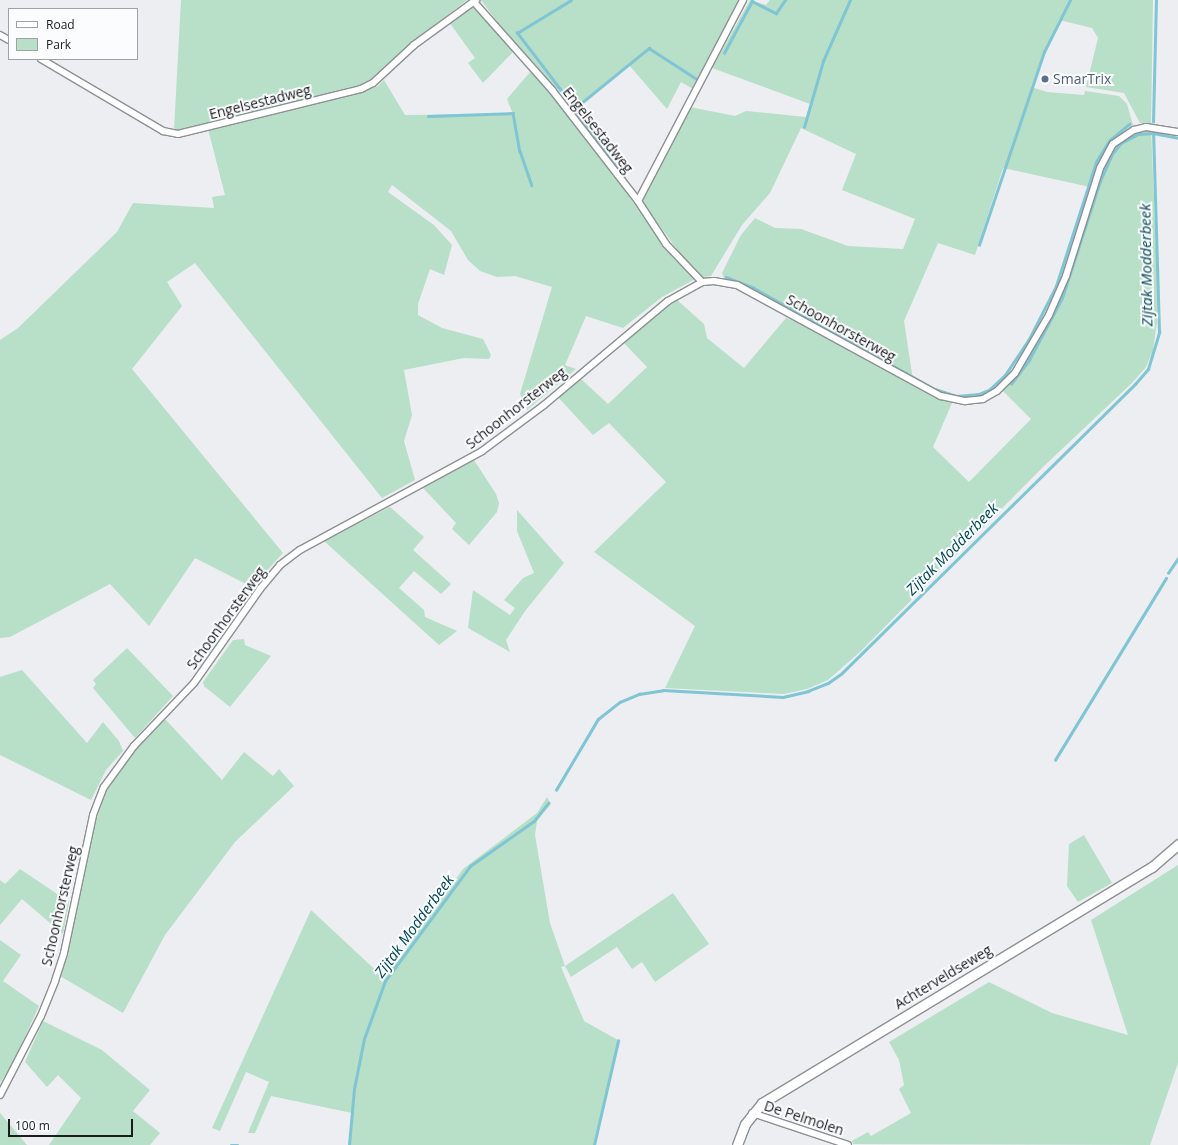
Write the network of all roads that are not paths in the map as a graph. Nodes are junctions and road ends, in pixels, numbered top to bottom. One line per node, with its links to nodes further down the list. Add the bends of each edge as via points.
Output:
1 (743, 0): 5 (street, Engelsestadweg)
2 (475, 1): 3 (street, Engelsestadweg, via 414,45 373,83 362,89 178,134 163,131); 5 (street, Engelsestadweg, via 552,90)
3 (43, 60)
4 (1178, 132): 6 (street, Schoonhorsterweg, via 1146,127 1125,135 1113,144 1100,168 1066,276 1049,314 1014,373 997,392 983,399 964,401 941,396 737,285 714,281)
5 (638, 201): 6 (street, Engelsestadweg, via 675,255)
6 (702, 282): 8 (street, Schoonhorsterweg, via 668,301 544,405 482,451 300,550 280,565 260,589 194,683 134,746 104,787 93,815 64,954 55,981 38,1023)
7 (1178, 844): 9 (street, Achterveldseweg, via 1152,866 762,1103)
8 (0, 1096)
9 (752, 1114): 10 (street, Achterveldseweg); 11 (street, De Pelmolen)
10 (737, 1145)
11 (848, 1145)

